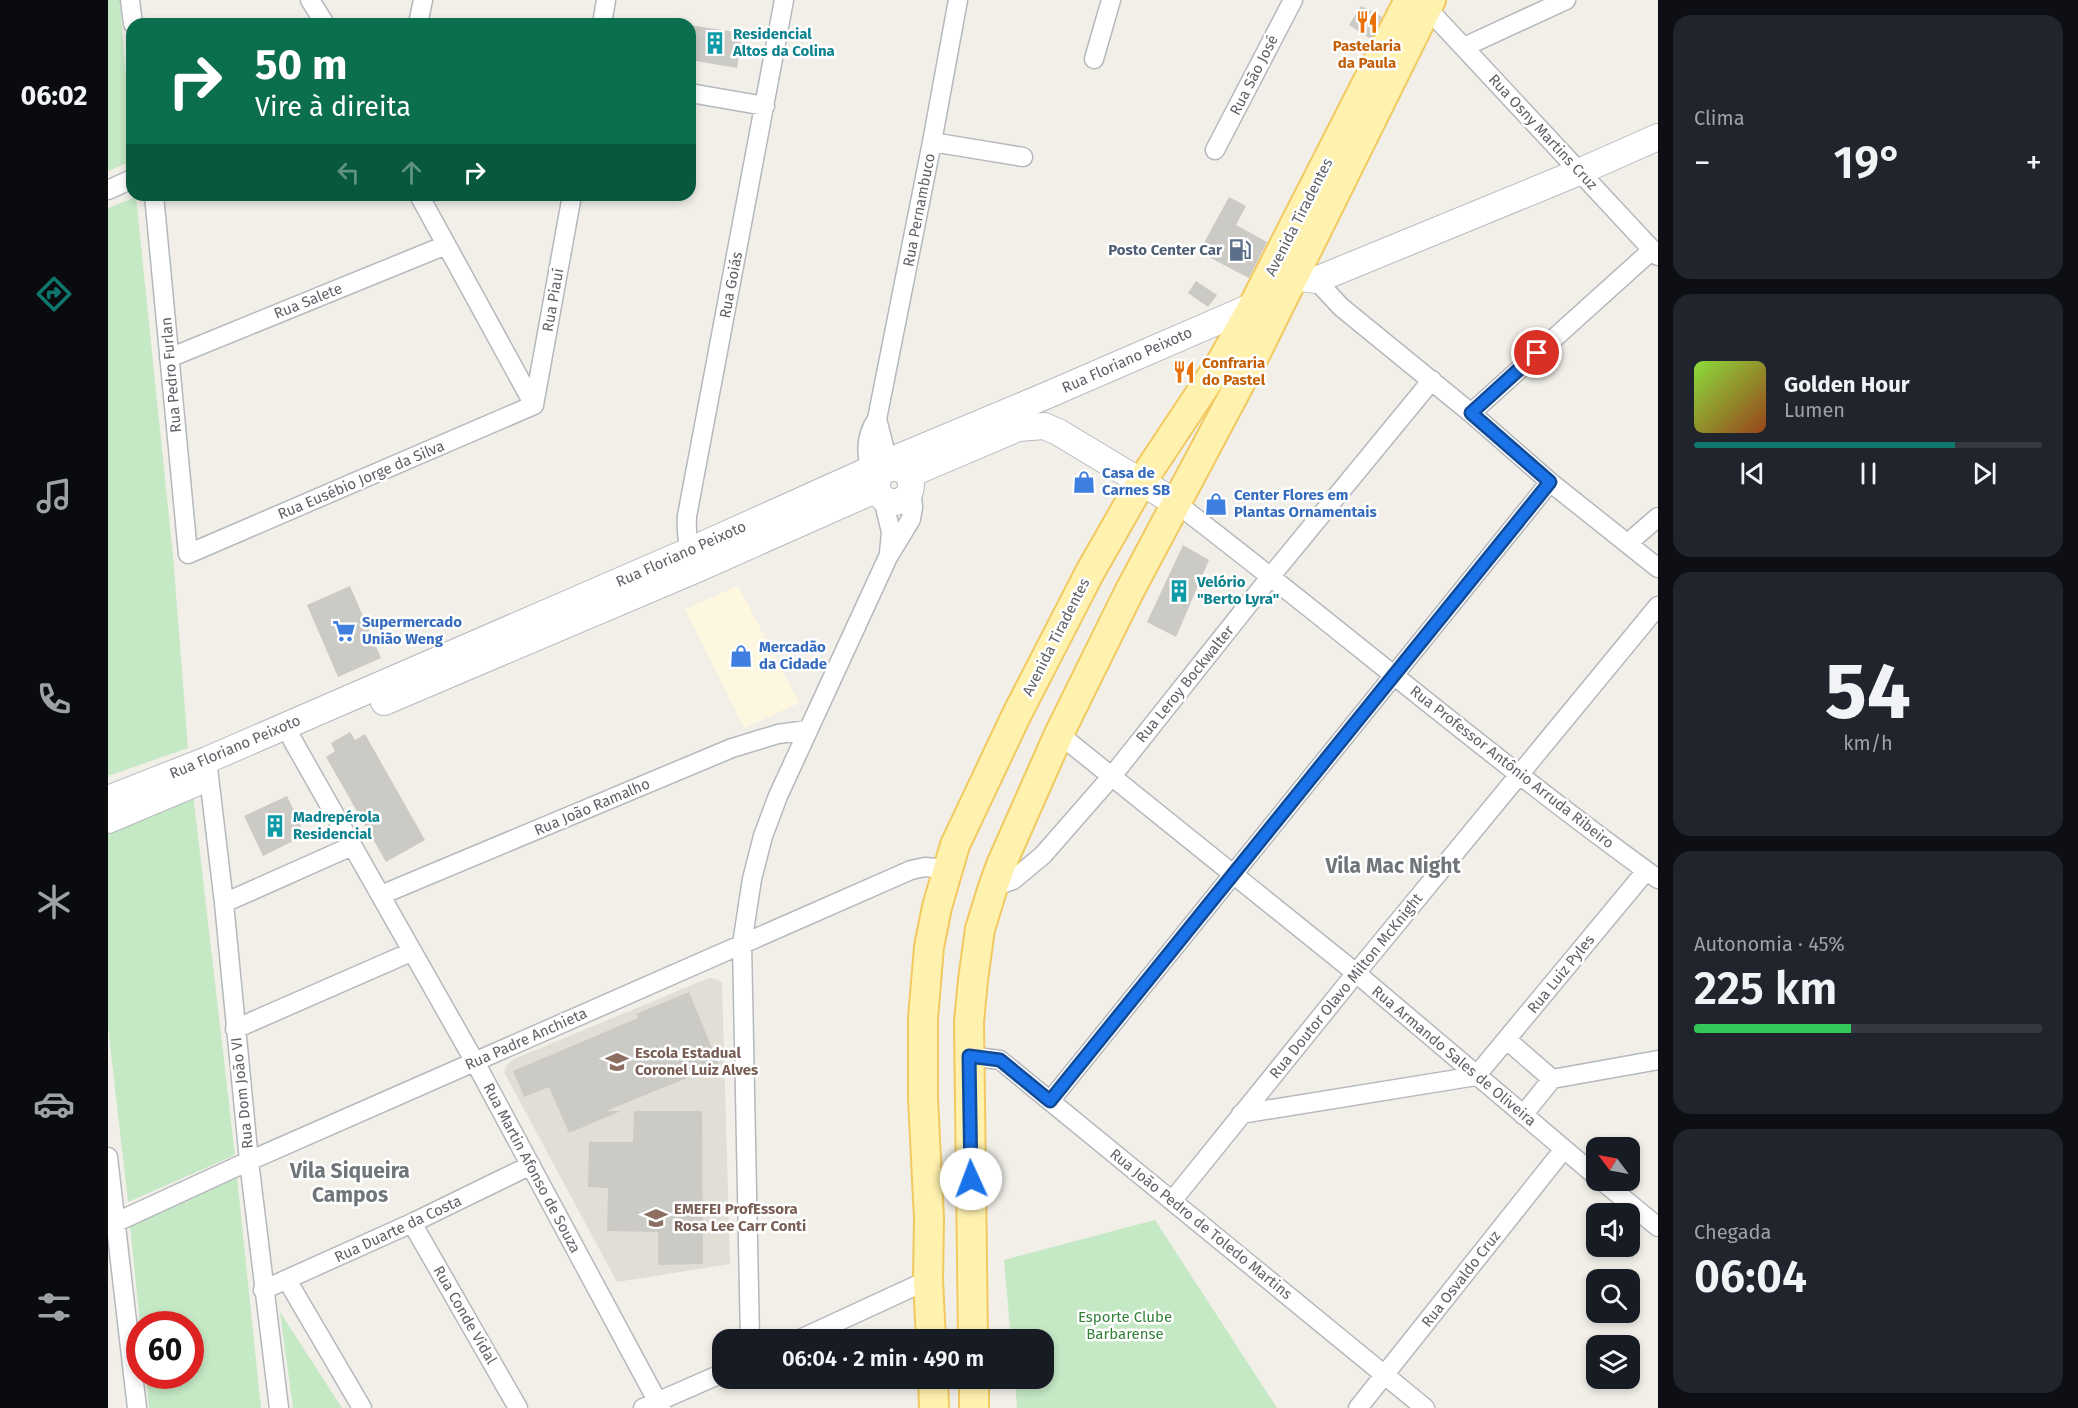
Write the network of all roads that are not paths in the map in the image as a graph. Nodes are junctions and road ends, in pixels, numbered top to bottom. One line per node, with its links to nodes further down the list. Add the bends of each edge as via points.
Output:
1 (130, 0): 11 (street)
2 (310, 0): 12 (street)
3 (423, 0): 13 (street)
4 (606, 0): 14 (street)
5 (783, 0): 18 (street, Rua Goiás)
6 (958, 0): 20 (street, Rua Pernambuco)
7 (1111, 0): 16 (street)
8 (1293, 0): 21 (street, Rua São José)
9 (1566, 0): 15 (street)
10 (1422, 3): 15 (street, Rua Osny Martins Cruz); 31 (main road, Avenida Tiradentes)
11 (132, 18)
12 (320, 18)
13 (419, 18)
14 (603, 18)
15 (1464, 47): 23 (street, Rua Osny Martins Cruz)
16 (1094, 59)
17 (696, 94): 18 (street)
18 (765, 106): 47 (street, Rua Goiás, via 687,516 686,536)
19 (1658, 137): 23 (main road)
20 (932, 142): 22 (street); 39 (street, Rua Pernambuco, via 877,419)
21 (1215, 150)
22 (1023, 157)
23 (1579, 172): 30 (street, Rua Osny Martins Cruz); 31 (main road)
24 (126, 182): 25 (street)
25 (108, 190)
26 (155, 201): 33 (street, Rua Pedro Furlan)
27 (422, 201): 29 (street)
28 (571, 201): 36 (street, Rua Piauí)
29 (446, 245): 33 (street, Rua Salete); 36 (street)
30 (1655, 253): 37 (street)
31 (1294, 276): 32 (main road, Avenida Tiradentes); 34 (street, via 1341,307); 42 (main road, Avenida Tiradentes)
32 (1253, 306): 35 (main road, Rua Floriano Peixoto); 40 (main road, Avenida Tiradentes, via 1223,359)
33 (170, 358): 45 (street, Rua Pedro Furlan)
34 (1432, 380): 37 (street); 49 (street, Rua Leroy Bockwalter)
35 (1050, 394): 38 (main road); 39 (main road, Rua Floriano Peixoto)
36 (534, 405): 45 (street, Rua Eusébio Jorge da Silva)
37 (1471, 413): 41 (street)
38 (1044, 426): 39 (main road, Rua Floriano Peixoto, via 1018,428); 40 (main road, Rua Professor Antônio Arruda Ribeiro)
39 (890, 479): 46 (street); 46 (street, via 913,507 911,519); 47 (main road, Rua Floriano Peixoto)
40 (1142, 481): 42 (main road, Rua Professor Antônio Arruda Ribeiro); 61 (main road, Avenida Tiradentes, via 1017,714)
41 (1550, 482): 44 (street); 51 (street)
42 (1176, 503): 49 (street, Rua Professor Antônio Arruda Ribeiro); 54 (main road, Avenida Tiradentes)
43 (1658, 517): 44 (street)
44 (1628, 543): 48 (street)
45 (188, 554)
46 (888, 558): 52 (street)
47 (693, 560): 53 (main road, Rua Floriano Peixoto)
48 (1658, 568)
49 (1271, 576): 51 (street, Rua Professor Antônio Arruda Ribeiro); 57 (street, Rua Leroy Bockwalter)
50 (1658, 606): 56 (street, Rua Doutor Olavo Milton McKnight)
51 (1394, 676): 56 (street, Rua Professor Antônio Arruda Ribeiro); 62 (street)
52 (807, 730): 65 (street, Rua João Ramalho, via 732,748); 67 (street, via 763,836)
53 (290, 734): 55 (main road, Rua Floriano Peixoto); 60 (street, Rua Martin Afonso de Souza)
54 (1059, 734): 57 (street, Rua Armando Sales de Oliveira); 64 (main road, Avenida Tiradentes)
55 (208, 769): 58 (main road, Rua Floriano Peixoto); 59 (main road, Rua Floriano Peixoto); 66 (street, Rua Dom João VI)
56 (1519, 775): 63 (street, Rua Professor Antônio Arruda Ribeiro); 69 (street, Rua Doutor Olavo Milton McKnight)
57 (1112, 776): 62 (street, Rua Armando Sales de Oliveira); 64 (street, Rua Leroy Bockwalter, via 1043,855 1013,880)
58 (108, 799)
59 (108, 820)
60 (352, 846): 65 (street, Rua Martin Afonso de Souza); 66 (street)
61 (947, 869): 67 (street, Rua Padre Anchieta, via 911,870); 91 (main road, Avenida Tiradentes, via 929,947 923,1018)
62 (1233, 873): 69 (street, Rua Armando Sales de Oliveira); 77 (street)
63 (1652, 875): 71 (street, Rua Luiz Pyles)
64 (993, 887): 72 (main road, Avenida Tiradentes, via 980,929 972,980)
65 (381, 895): 68 (street, Rua Martin Afonso de Souza)
66 (224, 903): 70 (street, Rua Dom João VI)
67 (742, 944): 74 (street, Rua Padre Anchieta); 93 (street)
68 (411, 952): 70 (street); 74 (street, Rua Martin Afonso de Souza)
69 (1356, 973): 75 (street, Rua Armando Sales de Oliveira); 78 (street, Rua Doutor Olavo Milton McKnight)
70 (235, 1029): 82 (street, Rua Dom João VI)
71 (1507, 1040): 75 (street, Rua Luiz Pyles); 76 (street)
72 (969, 1056): 77 (street, Rua João Pedro de Toledo Martins, via 1000,1060); 96 (main road, Avenida Tiradentes)
73 (1658, 1060): 76 (street)
74 (475, 1062): 82 (street, Rua Padre Anchieta); 83 (street, Rua Martin Afonso de Souza)
75 (1476, 1076): 78 (street); 79 (street, Rua Armando Sales de Oliveira)
76 (1552, 1079): 79 (street)
77 (1050, 1101): 86 (street, Rua João Pedro de Toledo Martins)
78 (1241, 1114): 86 (street, Rua Doutor Olavo Milton McKnight)
79 (1522, 1115): 80 (street, Rua Armando Sales de Oliveira)
80 (1564, 1149): 84 (street, Rua Armando Sales de Oliveira); 97 (street, Rua Osvaldo Cruz)
81 (108, 1157): 88 (street)
82 (249, 1161): 88 (street, Rua Padre Anchieta); 92 (street, Rua Dom João VI)
83 (531, 1165): 87 (street, Rua Duarte da Costa); 101 (street, Rua Martin Afonso de Souza)
84 (1586, 1168)
85 (1615, 1191): 89 (street)
86 (1172, 1201): 97 (street, Rua João Pedro de Toledo Martins)
87 (412, 1223): 90 (street, Rua Duarte da Costa); 105 (street, Rua Conde Vidal)
88 (112, 1224): 102 (street)
89 (1658, 1227)
90 (286, 1280): 92 (street, Rua Duarte da Costa); 104 (street)
91 (928, 1280): 94 (street); 95 (main road, Avenida Tiradentes)
92 (263, 1290): 103 (street, Rua Dom João VI)
93 (750, 1329)
94 (822, 1329)
95 (930, 1329)
96 (973, 1329)
97 (1385, 1375): 108 (street, Rua Osvaldo Cruz); 109 (street, Rua João Pedro de Toledo Martins)
98 (712, 1378): 101 (street)
99 (933, 1389): 106 (main road)
100 (974, 1389): 107 (main road)
101 (654, 1406)
102 (137, 1408)
103 (279, 1408)
104 (362, 1408)
105 (519, 1408)
106 (934, 1408)
107 (974, 1408)
108 (1358, 1408)
109 (1425, 1408)

